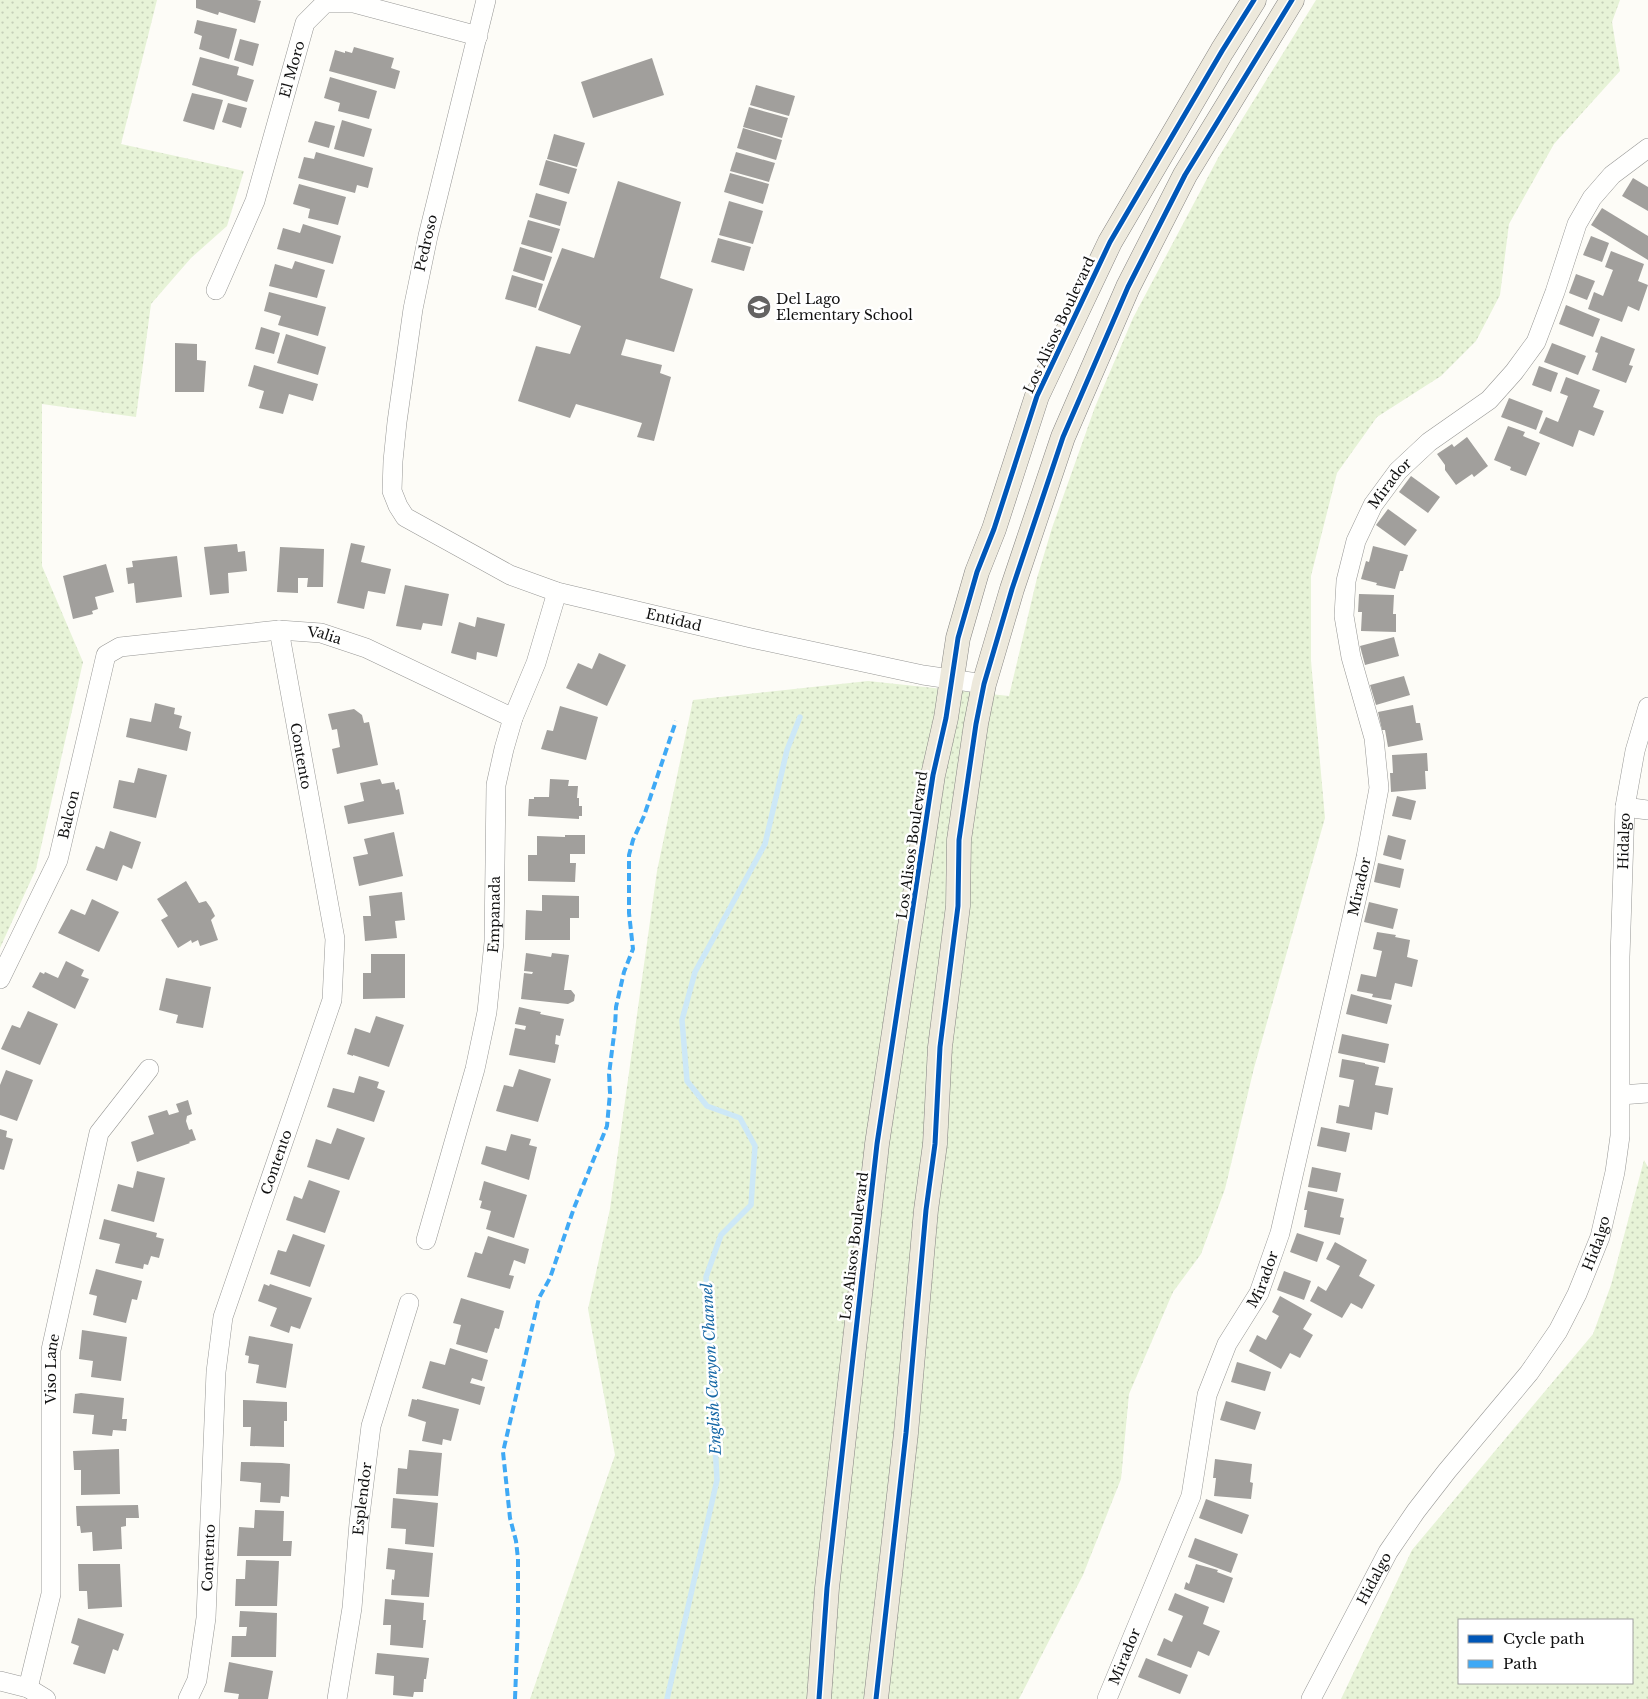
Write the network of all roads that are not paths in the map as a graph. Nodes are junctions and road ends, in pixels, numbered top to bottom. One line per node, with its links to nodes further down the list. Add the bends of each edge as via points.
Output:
1 (486, 0): 4 (street, Pedroso)
2 (1254, 0): 11 (main road, Los Alisos Boulevard, via 1110,242 1037,396 977,572 958,638)
3 (1292, 0): 12 (main road, via 1185,175 1128,287 1063,438)
4 (478, 36): 6 (street, El Moro, via 354,3 325,2 305,23 255,201); 7 (street, Pedroso, via 413,309 397,422)
5 (1648, 148): 30 (street, Mirador, via 1612,176 1592,198 1574,233 1555,292 1531,350 1489,400 1429,442 1398,471 1373,505 1356,541 1346,581 1344,616 1351,657 1374,738 1379,788 1366,857 1280,1233 1259,1293 1227,1344 1207,1395 1191,1496)
6 (216, 290)
7 (392, 492): 8 (street, Entidad, via 405,517 510,575)
8 (557, 592): 11 (street, Entidad, via 760,640); 14 (street, Empanada, via 536,662)
9 (278, 630): 10 (street, Valia); 14 (street, Valia, via 321,633 366,648); 26 (street, Contento, via 335,939 332,1000 223,1317 216,1372 206,1618 197,1680)
10 (120, 647): 17 (street, Balcon, via 106,655 58,860)
11 (951, 679): 12 (street, Entidad); 28 (main road, Los Alisos Boulevard, via 933,775 877,1144 828,1578)
12 (984, 684): 29 (main road, via 958,840 958,906 940,1048 935,1144)
13 (1648, 708): 15 (street, Hidalgo, via 1635,751)
14 (513, 718): 21 (street, Empanada, via 496,785 494,942 487,1012 473,1078)
15 (1625, 807): 16 (street); 20 (street, Hidalgo, via 1620,956)
16 (1648, 810)
17 (0, 979)
18 (149, 1069): 24 (street, Viso Lane, via 100,1133 51,1350 51,1594)
19 (1648, 1094): 20 (street)
20 (1621, 1095): 31 (street, Hidalgo, via 1615,1172 1600,1237 1558,1331 1529,1373 1447,1470 1388,1552)
21 (426, 1240)
22 (409, 1303): 27 (street, Esplendor, via 371,1426 352,1608)
23 (0, 1681): 24 (street)
24 (28, 1688): 25 (street)
25 (46, 1699)
26 (188, 1699)
27 (337, 1699)
28 (819, 1699)
29 (876, 1699)
30 (1107, 1699)
31 (1311, 1699)

